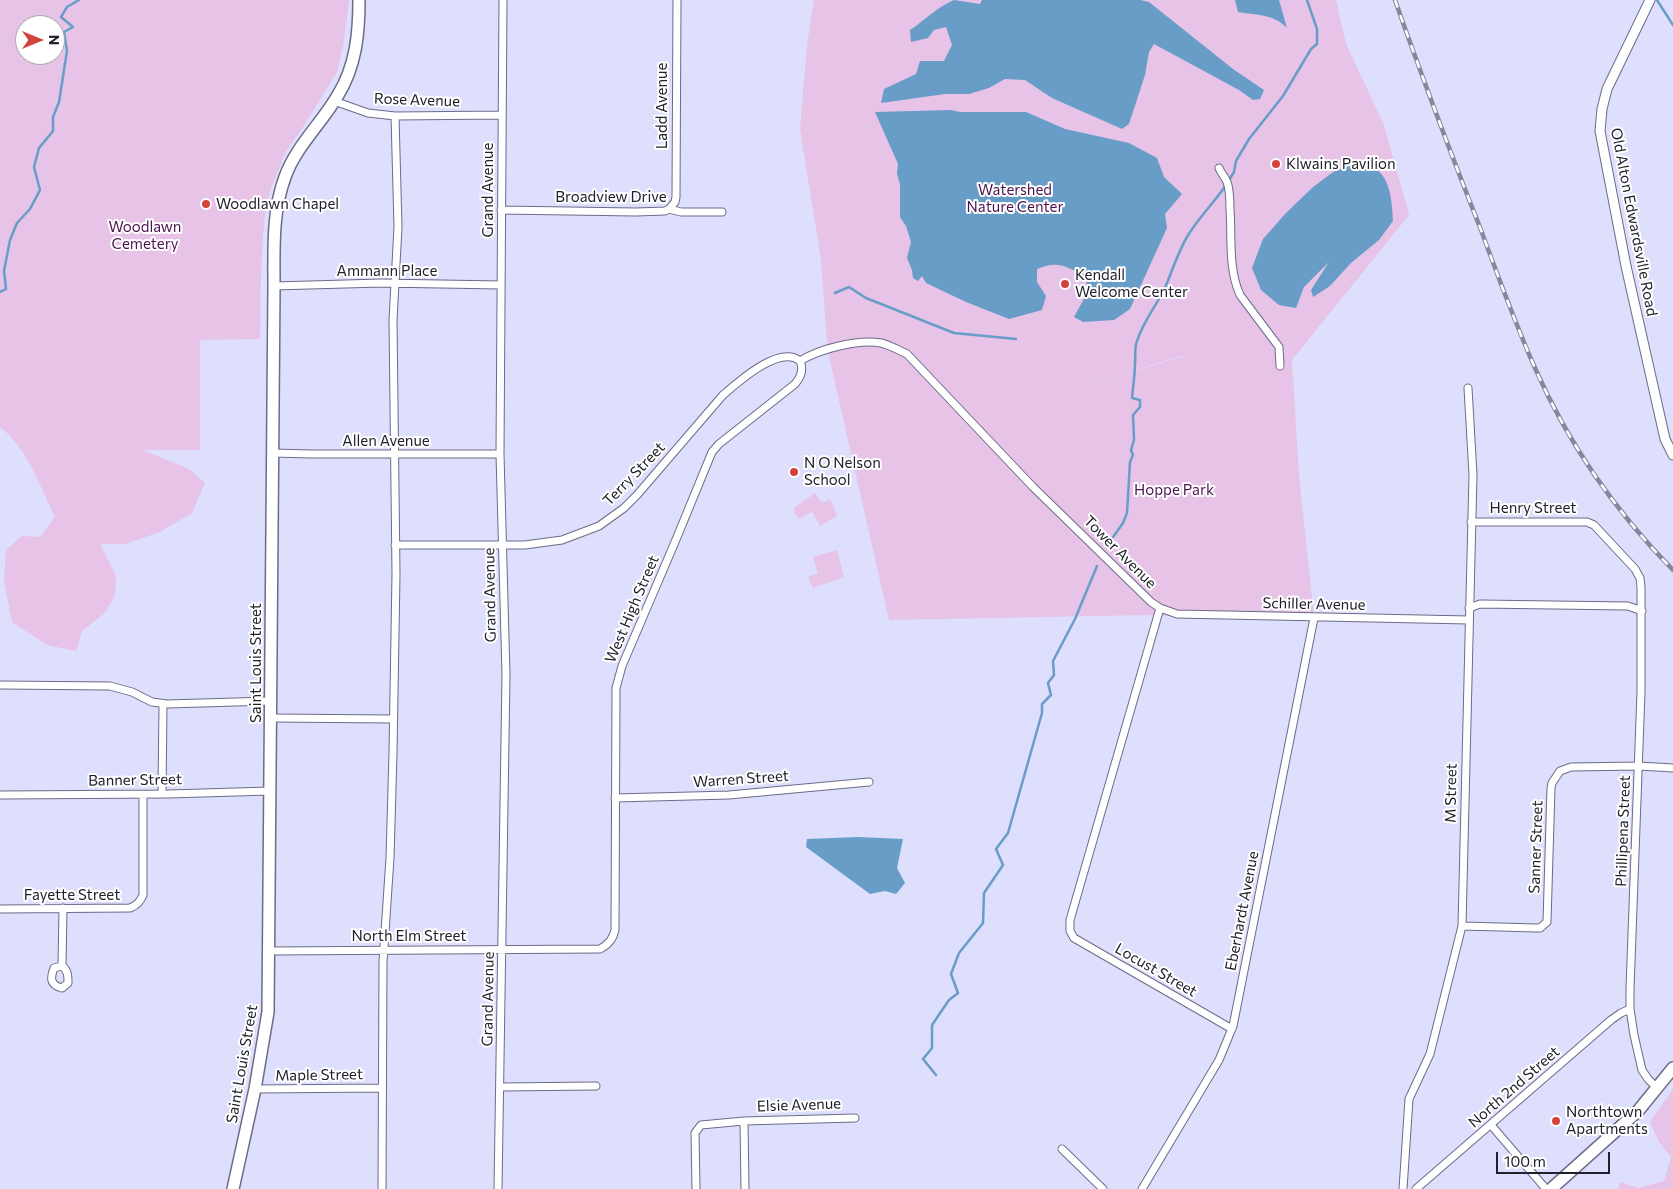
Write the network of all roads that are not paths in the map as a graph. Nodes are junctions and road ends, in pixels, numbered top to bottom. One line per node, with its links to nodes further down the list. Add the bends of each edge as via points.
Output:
1 (359, 0): 5 (main road, Saint Louis Street, via 359,32 353,63)
2 (503, 0): 6 (street, Grand Avenue)
3 (677, 0): 9 (street, Ladd Avenue, via 676,198)
4 (1650, 0): 21 (street, Old Alton Edwardsville Road, via 1607,89 1600,130 1626,266 1665,439)
5 (334, 101): 7 (street, Rose Avenue, via 368,113); 14 (main road, Saint Louis Street, via 291,163 280,193 274,228)
6 (502, 115): 7 (street, Rose Avenue); 10 (street, Grand Avenue)
7 (395, 116): 12 (street, via 398,227)
8 (1219, 168): 16 (street, via 1227,180 1229,192 1236,286 1279,347)
9 (669, 209): 10 (street, Broadview Drive, via 636,212); 11 (street, Broadview Drive)
10 (501, 210): 13 (street, Grand Avenue)
11 (722, 212)
12 (395, 284): 13 (street, Ammann Place); 14 (street, Ammann Place); 19 (street)
13 (501, 285): 20 (street, Grand Avenue)
14 (274, 286): 18 (main road, Saint Louis Street)
15 (800, 361): 24 (street, Terry Street, via 783,357 765,363 736,384 637,496 599,526 562,540); 26 (street, Tower Avenue, via 815,353 871,342 888,345 907,354 1033,487); 43 (street, West High Street, via 802,371 795,384 719,444 708,461 618,676)
16 (1280, 366)
17 (1468, 388): 22 (street, M Street, via 1473,475)
18 (272, 453): 19 (street, Allen Avenue); 32 (main road, Saint Louis Street)
19 (393, 454): 20 (street, Allen Avenue); 23 (street)
20 (500, 454): 24 (street, Grand Avenue)
21 (1673, 455)
22 (1471, 522): 25 (street, Henry Street, via 1587,522 1594,525); 27 (street, M Street)
23 (395, 545): 24 (street, Terry Street); 35 (street)
24 (503, 545): 50 (street, Grand Avenue, via 506,675)
25 (1635, 569): 28 (street, Phillipena Street, via 1640,578)
26 (1160, 608): 29 (street, Schiller Avenue, via 1177,614); 47 (street, Tower Avenue, via 1070,920)
27 (1469, 608): 28 (street, via 1480,604 1628,606); 30 (street, M Street)
28 (1642, 611): 36 (street, Phillipena Street)
29 (1314, 618): 30 (street, Schiller Avenue); 54 (street, Eberhardt Avenue)
30 (1469, 620): 46 (street, M Street)
31 (0, 685): 33 (street, via 110,686)
32 (270, 701): 33 (street); 34 (main road, Saint Louis Street)
33 (163, 704): 41 (street)
34 (270, 718): 35 (street); 39 (main road, Saint Louis Street)
35 (393, 719): 49 (street, via 392,814)
36 (1639, 766): 37 (street); 46 (street, Sanner Street, via 1580,767 1560,771 1552,783 1545,926); 53 (street, Phillipena Street)
37 (1673, 768)
38 (869, 782): 43 (street, Warren Street, via 720,795)
39 (270, 791): 41 (street, Banner Street); 51 (main road, Saint Louis Street)
40 (143, 794): 41 (street, Banner Street); 42 (street, Banner Street); 44 (street, Fayette Street, via 141,901 130,908)
41 (162, 794)
42 (0, 795)
43 (615, 798): 48 (street, West High Street, via 615,930)
44 (63, 908): 45 (street, Fayette Street); 52 (street)
45 (0, 909)
46 (1462, 926): 72 (street, M Street, via 1430,1054 1409,1099)
47 (1070, 931): 54 (street, Locust Street, via 1074,938)
48 (608, 945): 50 (street, North Elm Street, via 600,949)
49 (383, 949): 50 (street, North Elm Street); 51 (street, North Elm Street); 58 (street)
50 (502, 949): 56 (street, Grand Avenue)
51 (269, 951): 60 (main road, Saint Louis Street, via 268,1012)
52 (62, 966)
53 (1630, 1009): 59 (street, Phillipena Street, via 1642,1070); 63 (street, North 2nd Street, via 1611,1020)
54 (1232, 1030): 71 (street, Eberhardt Avenue, via 1219,1060)
55 (1673, 1068): 59 (main road)
56 (500, 1086): 57 (street); 67 (street, Grand Avenue)
57 (596, 1086)
58 (382, 1088): 60 (street, Maple Street); 66 (street)
59 (1658, 1088): 75 (main road, via 1638,1111)
60 (255, 1089): 65 (main road, Saint Louis Street)
61 (855, 1118): 62 (street, Elsie Avenue)
62 (744, 1121): 68 (street, Elsie Avenue, via 706,1124 697,1128); 69 (street)
63 (1491, 1125): 73 (street, North 2nd Street); 74 (street)
64 (1062, 1149): 70 (street)
65 (233, 1189)
66 (382, 1189)
67 (498, 1189)
68 (696, 1189)
69 (745, 1189)
70 (1103, 1189)
71 (1142, 1189)
72 (1403, 1189)
73 (1416, 1189)
74 (1546, 1189)
75 (1551, 1189)

